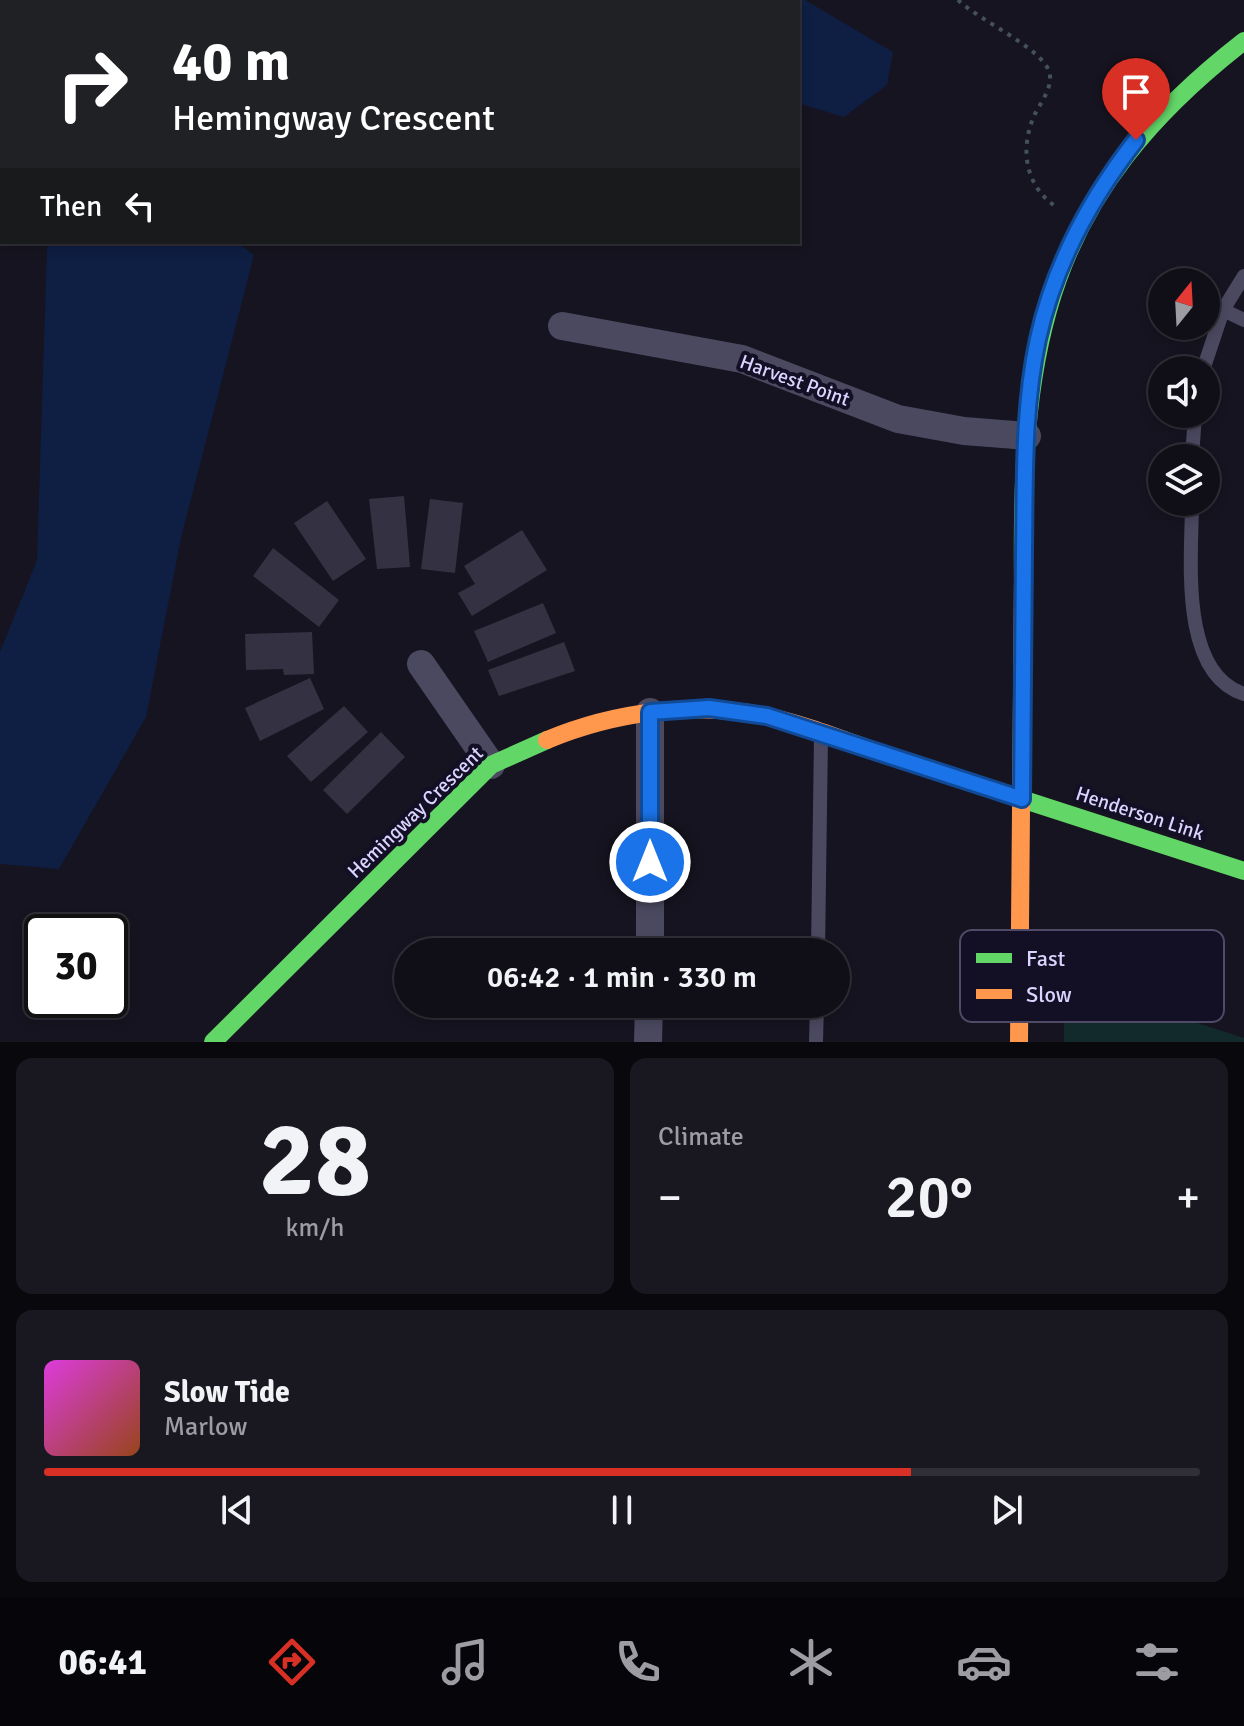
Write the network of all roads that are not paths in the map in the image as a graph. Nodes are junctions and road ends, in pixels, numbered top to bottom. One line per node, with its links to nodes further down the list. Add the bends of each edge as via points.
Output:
1 (1244, 41): 7 (street, via 1184,88 1101,188 1065,257 1038,338)
2 (1244, 276): 3 (lane)
3 (1223, 310): 4 (lane); 6 (lane)
4 (1244, 320)
5 (562, 326): 7 (street, Harvest Point, via 742,359 898,419)
6 (1208, 356)
7 (1027, 436): 14 (street)
8 (1192, 516): 10 (lane, via 1192,616 1198,644 1213,669)
9 (421, 664): 13 (street)
10 (1244, 694)
11 (650, 712): 12 (street, Hemingway Crescent, via 738,711); 13 (street, Hemingway Crescent, via 581,725); 17 (street)
12 (821, 732): 14 (street, Hemingway Crescent); 18 (lane)
13 (491, 765): 22 (street, Hemingway Crescent)
14 (1022, 799): 15 (street, Henderson Link); 16 (street)
15 (1244, 871)
16 (1020, 930)
17 (650, 938)
18 (818, 938)
19 (649, 1018): 23 (street)
20 (817, 1018): 24 (lane)
21 (1019, 1022): 25 (street)
22 (213, 1042)
23 (648, 1042)
24 (816, 1042)
25 (1019, 1042)

